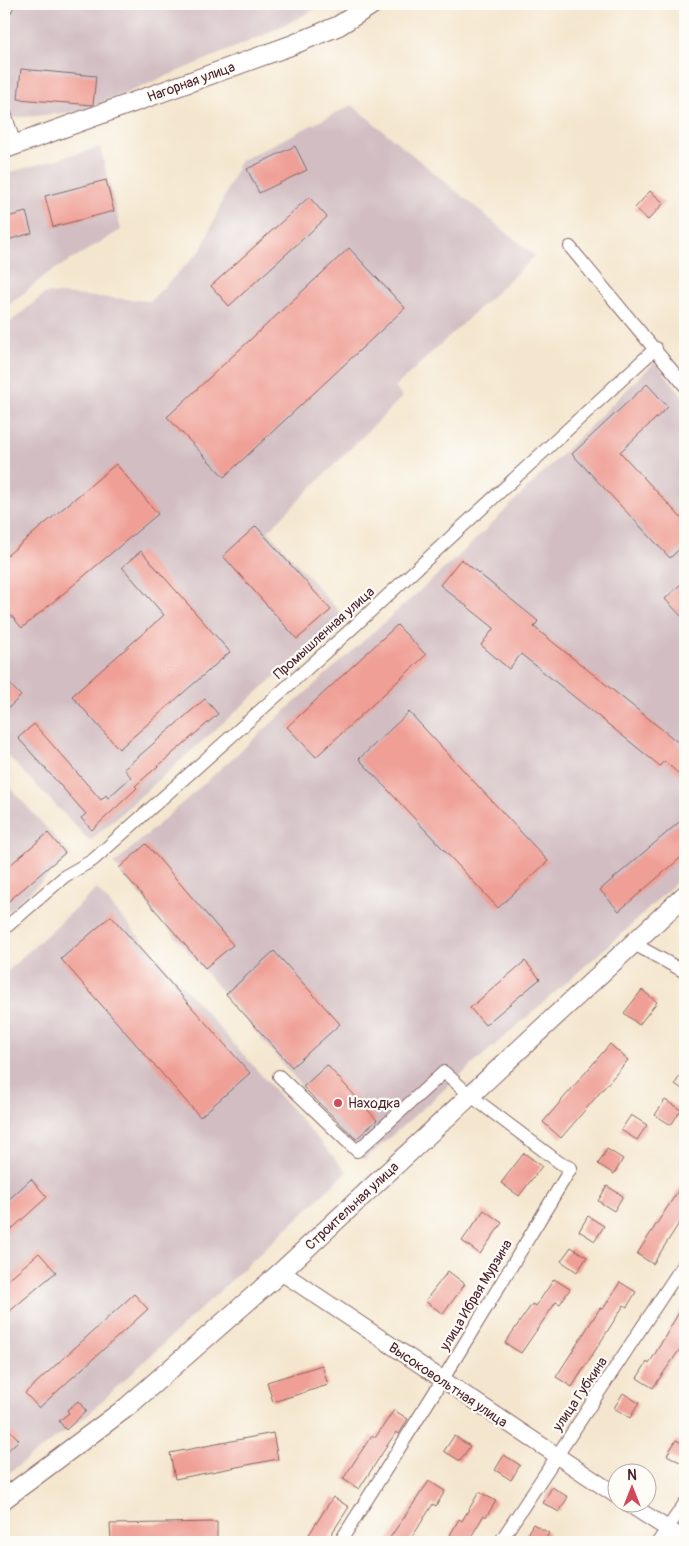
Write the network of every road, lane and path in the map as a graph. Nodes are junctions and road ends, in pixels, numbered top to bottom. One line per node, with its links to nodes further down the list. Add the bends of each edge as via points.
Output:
1 (8, 4): 4 (street)
2 (373, 4): 3 (main road, Нагорная улица)
3 (353, 9): 6 (main road, Нагорная улица, via 338,26 292,45)
4 (4, 12)
5 (4, 110): 6 (street)
6 (9, 147)
7 (570, 247): 8 (street)
8 (656, 348): 9 (street); 11 (street, Промышленная улица, via 348,632 94,860 65,876)
9 (685, 386)
10 (685, 895): 12 (main road, Строительная улица)
11 (4, 929)
12 (634, 944): 13 (street); 15 (main road, Строительная улица)
13 (685, 972)
14 (279, 1076): 15 (street, via 356,1151 444,1072)
15 (471, 1096): 17 (main road, Строительная улица); 18 (street, улица Ибрая Мурзина, via 571,1168)
16 (685, 1262): 19 (street, улица Губкина)
17 (281, 1272): 18 (street, Высоковольтная улица); 21 (main road, Строительная улица, via 127,1407)
18 (443, 1379): 19 (street, Высоковольтная улица); 26 (street, улица Ибрая Мурзина)
19 (556, 1457): 20 (street, Высоковольтная улица); 27 (street, улица Губкина)
20 (606, 1489)
21 (4, 1499)
22 (685, 1503): 24 (street)
23 (645, 1514): 24 (street)
24 (667, 1528): 25 (street); 28 (street)
25 (685, 1540)
26 (340, 1542)
27 (500, 1542)
28 (658, 1542)

